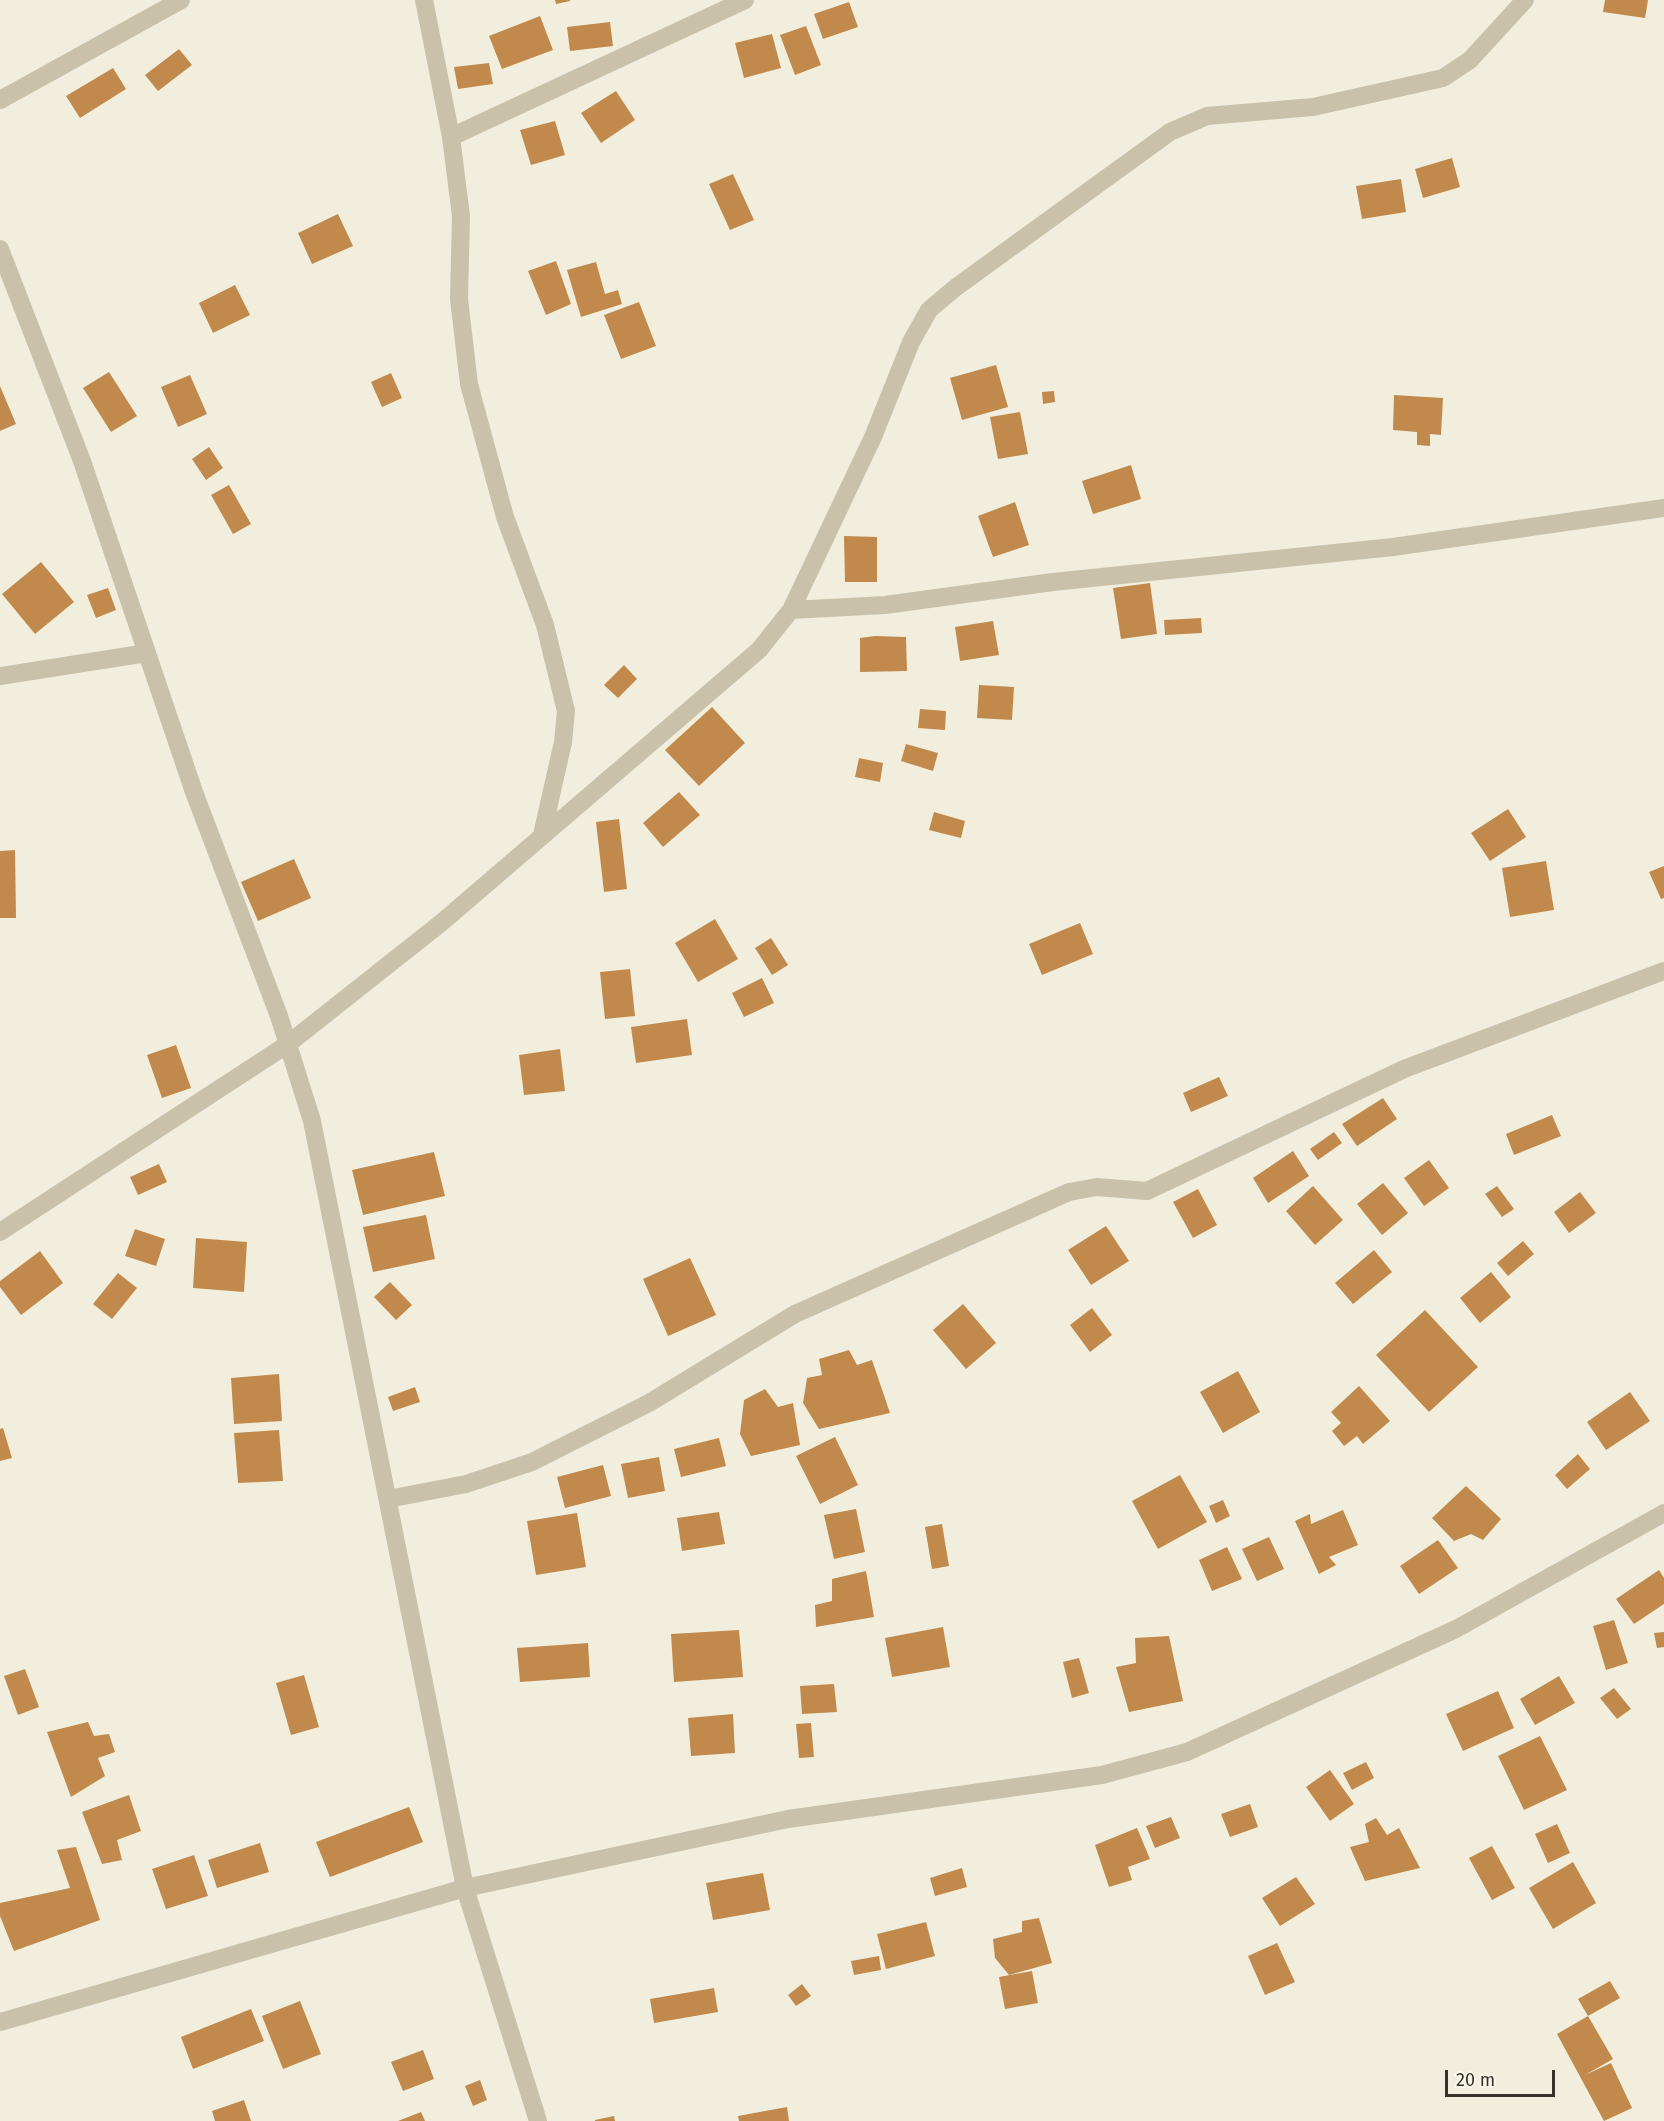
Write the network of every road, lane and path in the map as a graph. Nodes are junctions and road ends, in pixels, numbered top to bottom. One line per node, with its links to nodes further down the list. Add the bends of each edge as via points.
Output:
1 (181, 0): 5 (street)
2 (424, 0): 6 (street)
3 (744, 0): 6 (street)
4 (1525, 0): 9 (street, via 1470,60 1443,78 1313,107 1207,116 1170,132 955,288 929,310 911,342 873,437)
5 (0, 100)
6 (451, 137): 12 (street, via 461,216 459,299 469,384 505,517 545,625 566,711 564,742)
7 (0, 249): 10 (street, via 82,461)
8 (1664, 508): 9 (street, via 1393,547 1053,582 885,605)
9 (791, 610): 12 (street, via 759,650)
10 (147, 653): 11 (street); 14 (street)
11 (0, 676)
12 (542, 836): 14 (street, via 441,923)
13 (1664, 971): 16 (street, via 1404,1069 1147,1191 1097,1187 1069,1192 795,1314 649,1404 532,1462 466,1484)
14 (288, 1044): 15 (street); 16 (street, via 312,1121)
15 (0, 1232)
16 (388, 1499): 18 (street)
17 (1664, 1513): 18 (street, via 1456,1629 1187,1752 1102,1774 788,1819)
18 (465, 1888): 19 (street); 20 (street)
19 (0, 2022)
20 (538, 2121)

